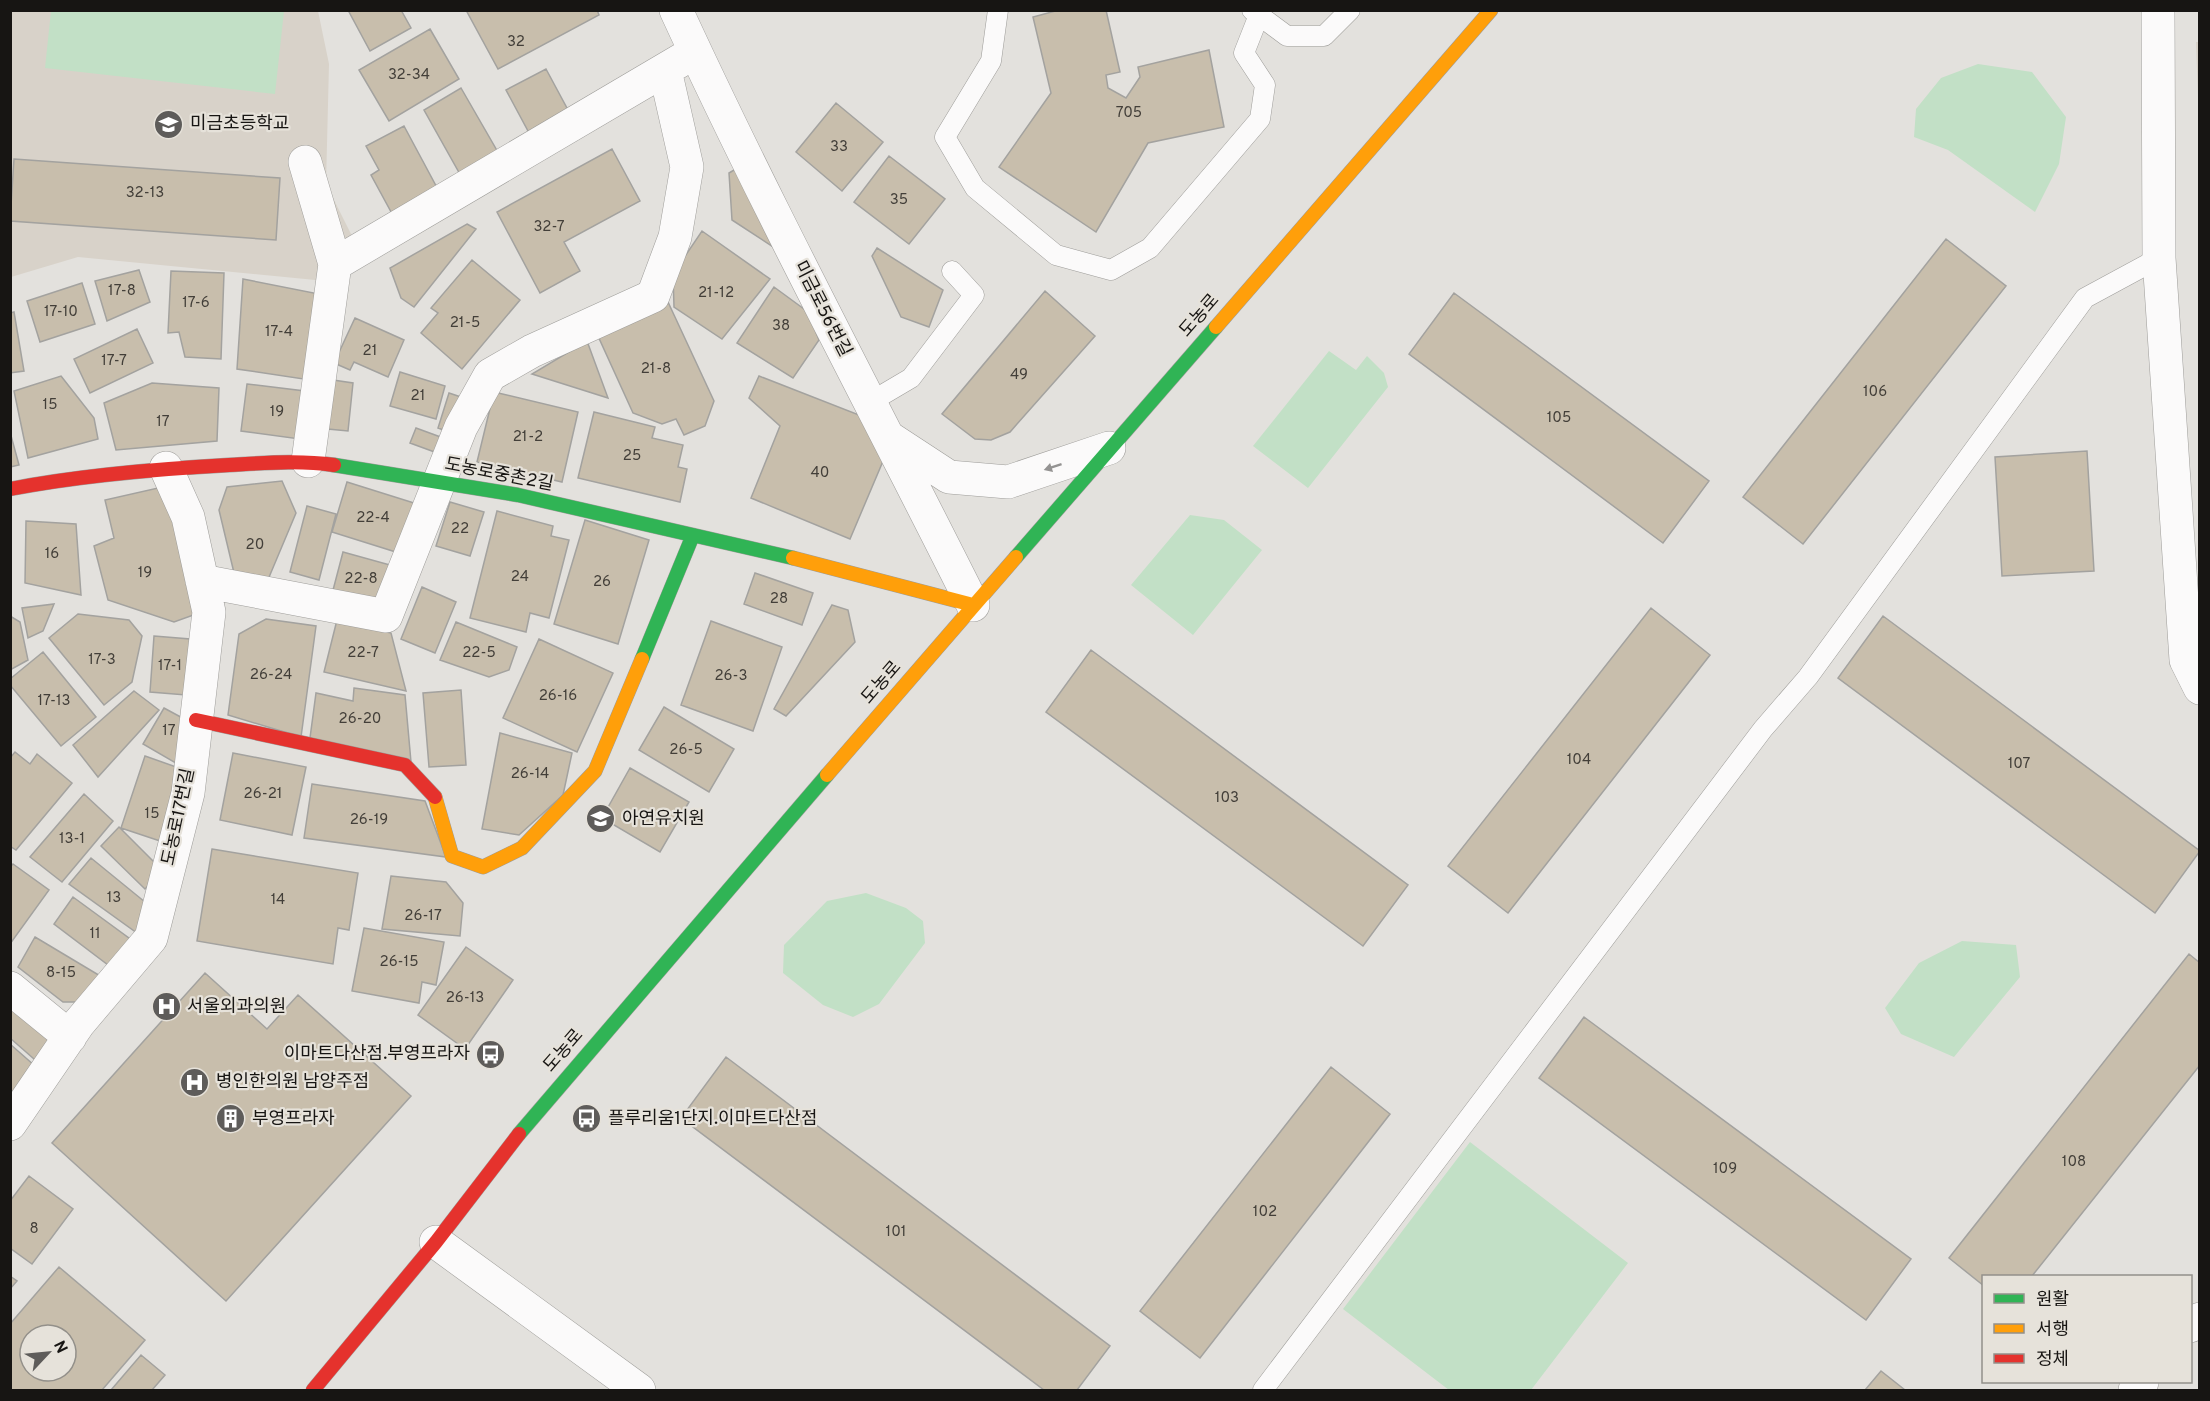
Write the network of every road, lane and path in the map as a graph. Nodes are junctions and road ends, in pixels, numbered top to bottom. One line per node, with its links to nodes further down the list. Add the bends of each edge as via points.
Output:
1 (676, 10): 7 (street, 미금로56번길)
2 (998, 10): 6 (lane, via 991,61 945,137 975,188 1056,255 1111,270 1150,248 1260,119 1265,85 1244,53)
3 (1350, 10): 6 (lane, via 1324,36 1287,36)
4 (1491, 10): 15 (street, 도농로)
5 (2158, 10): 10 (street)
6 (1256, 13)
7 (695, 52): 8 (street); 13 (street, 미금로56번길, via 839,345)
8 (665, 70): 11 (street); 18 (street, via 687,167 675,237 653,296 532,351 490,375 461,427)
9 (305, 162): 11 (street)
10 (2159, 258): 23 (street); 31 (lane, via 2085,298 1808,677 1763,729)
11 (335, 264): 16 (street)
12 (952, 271): 13 (lane, via 974,295 911,378)
13 (872, 401): 14 (street, 미금로56번길)
14 (890, 438): 15 (street, one-way to 14, via 1008,482 949,477); 22 (street, 미금로56번길)
15 (1109, 448): 22 (street, 도농로)
16 (308, 461): 17 (street, 도농로중촌2길); 18 (street, 도농로중촌2길)
17 (166, 468): 19 (street, 도농로중촌2길); 21 (street, 도농로17번길, via 188,517)
18 (440, 482): 20 (street, 도농로중촌2길); 21 (street, via 386,616)
19 (10, 489)
20 (693, 534): 22 (street, 도농로중촌2길); 24 (street, via 595,771 522,848 483,867 452,856 435,796 405,765)
21 (202, 581): 24 (street, 도농로17번길, via 209,612)
22 (973, 604): 28 (street, 도농로, via 542,1104)
23 (2195, 670)
24 (196, 720): 26 (street, 도농로17번길, via 188,793 151,938)
25 (10, 988): 26 (street)
26 (70, 1037): 27 (street, 도농로17번길)
27 (10, 1124)
28 (436, 1242): 29 (street, 도농로); 30 (street)
29 (313, 1390)
30 (639, 1390)
31 (1263, 1390)

